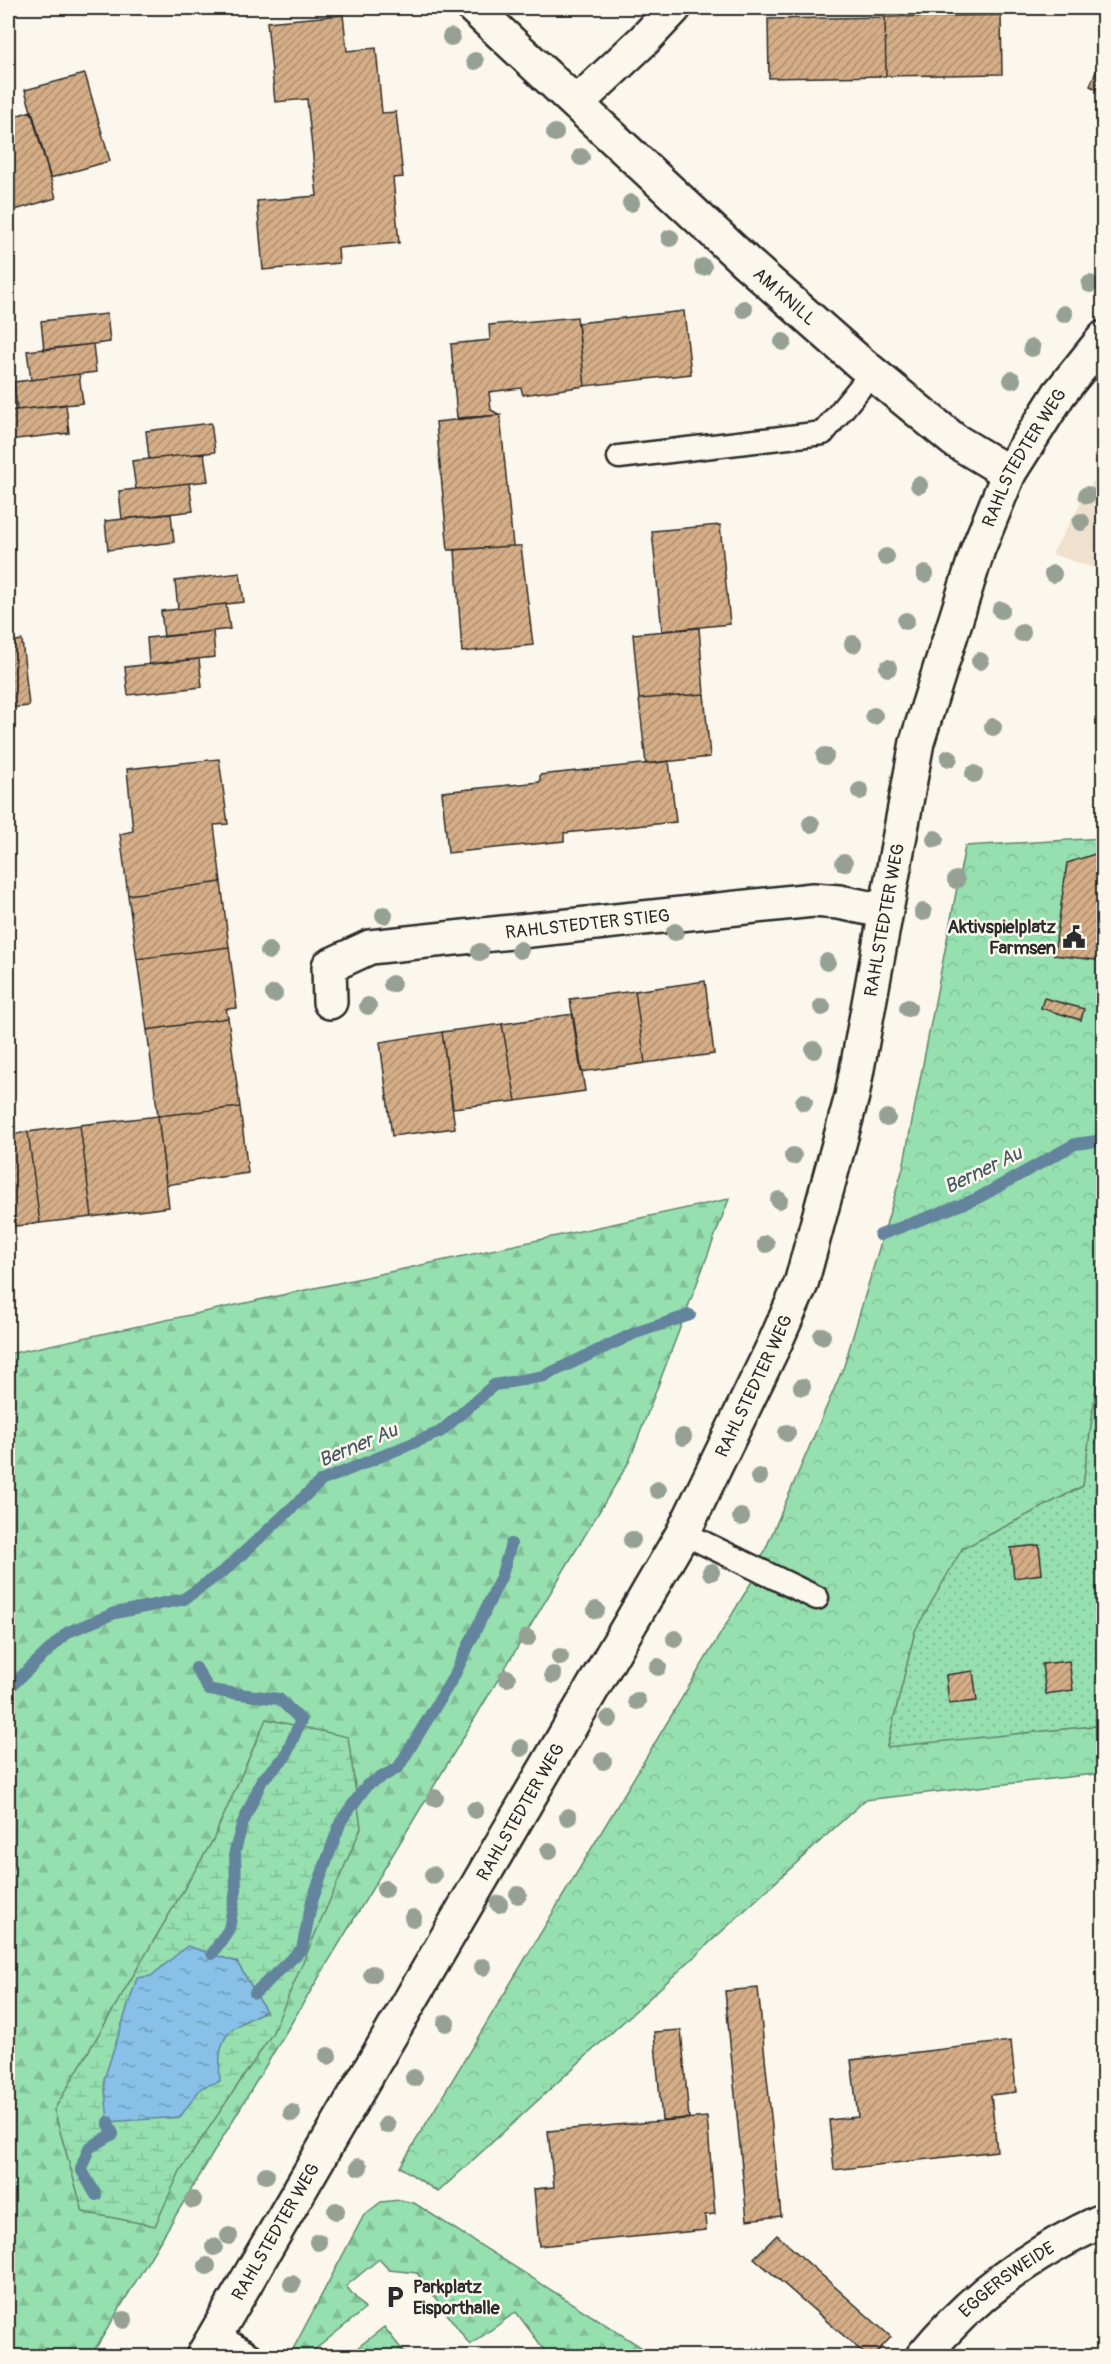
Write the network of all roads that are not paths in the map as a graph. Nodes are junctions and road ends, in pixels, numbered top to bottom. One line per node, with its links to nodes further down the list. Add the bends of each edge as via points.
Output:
1 (474, 8): 3 (main road, AM KNILL)
2 (675, 8): 3 (main road)
3 (577, 103): 5 (main road, AM KNILL, via 747,263)
4 (1104, 338): 7 (main road, RAHLSTEDTER WEG, via 1059,394)
5 (872, 373): 6 (lane, via 823,433); 7 (main road, AM KNILL, via 954,440)
6 (619, 457)
7 (1009, 472): 8 (main road, RAHLSTEDTER WEG, via 978,549 917,742)
8 (884, 911): 9 (main road, RAHLSTEDTER STIEG, via 813,900 370,947 329,966); 10 (main road, RAHLSTEDTER WEG, via 852,1096 801,1284)
9 (330, 1002)
10 (683, 1533): 11 (lane); 13 (main road, RAHLSTEDTER WEG)
11 (817, 1598)
12 (1104, 2220): 15 (main road, EGGERSWEIDE, via 1020,2264 975,2299)
13 (210, 2345): 14 (lane)
14 (252, 2356)
15 (922, 2356)

